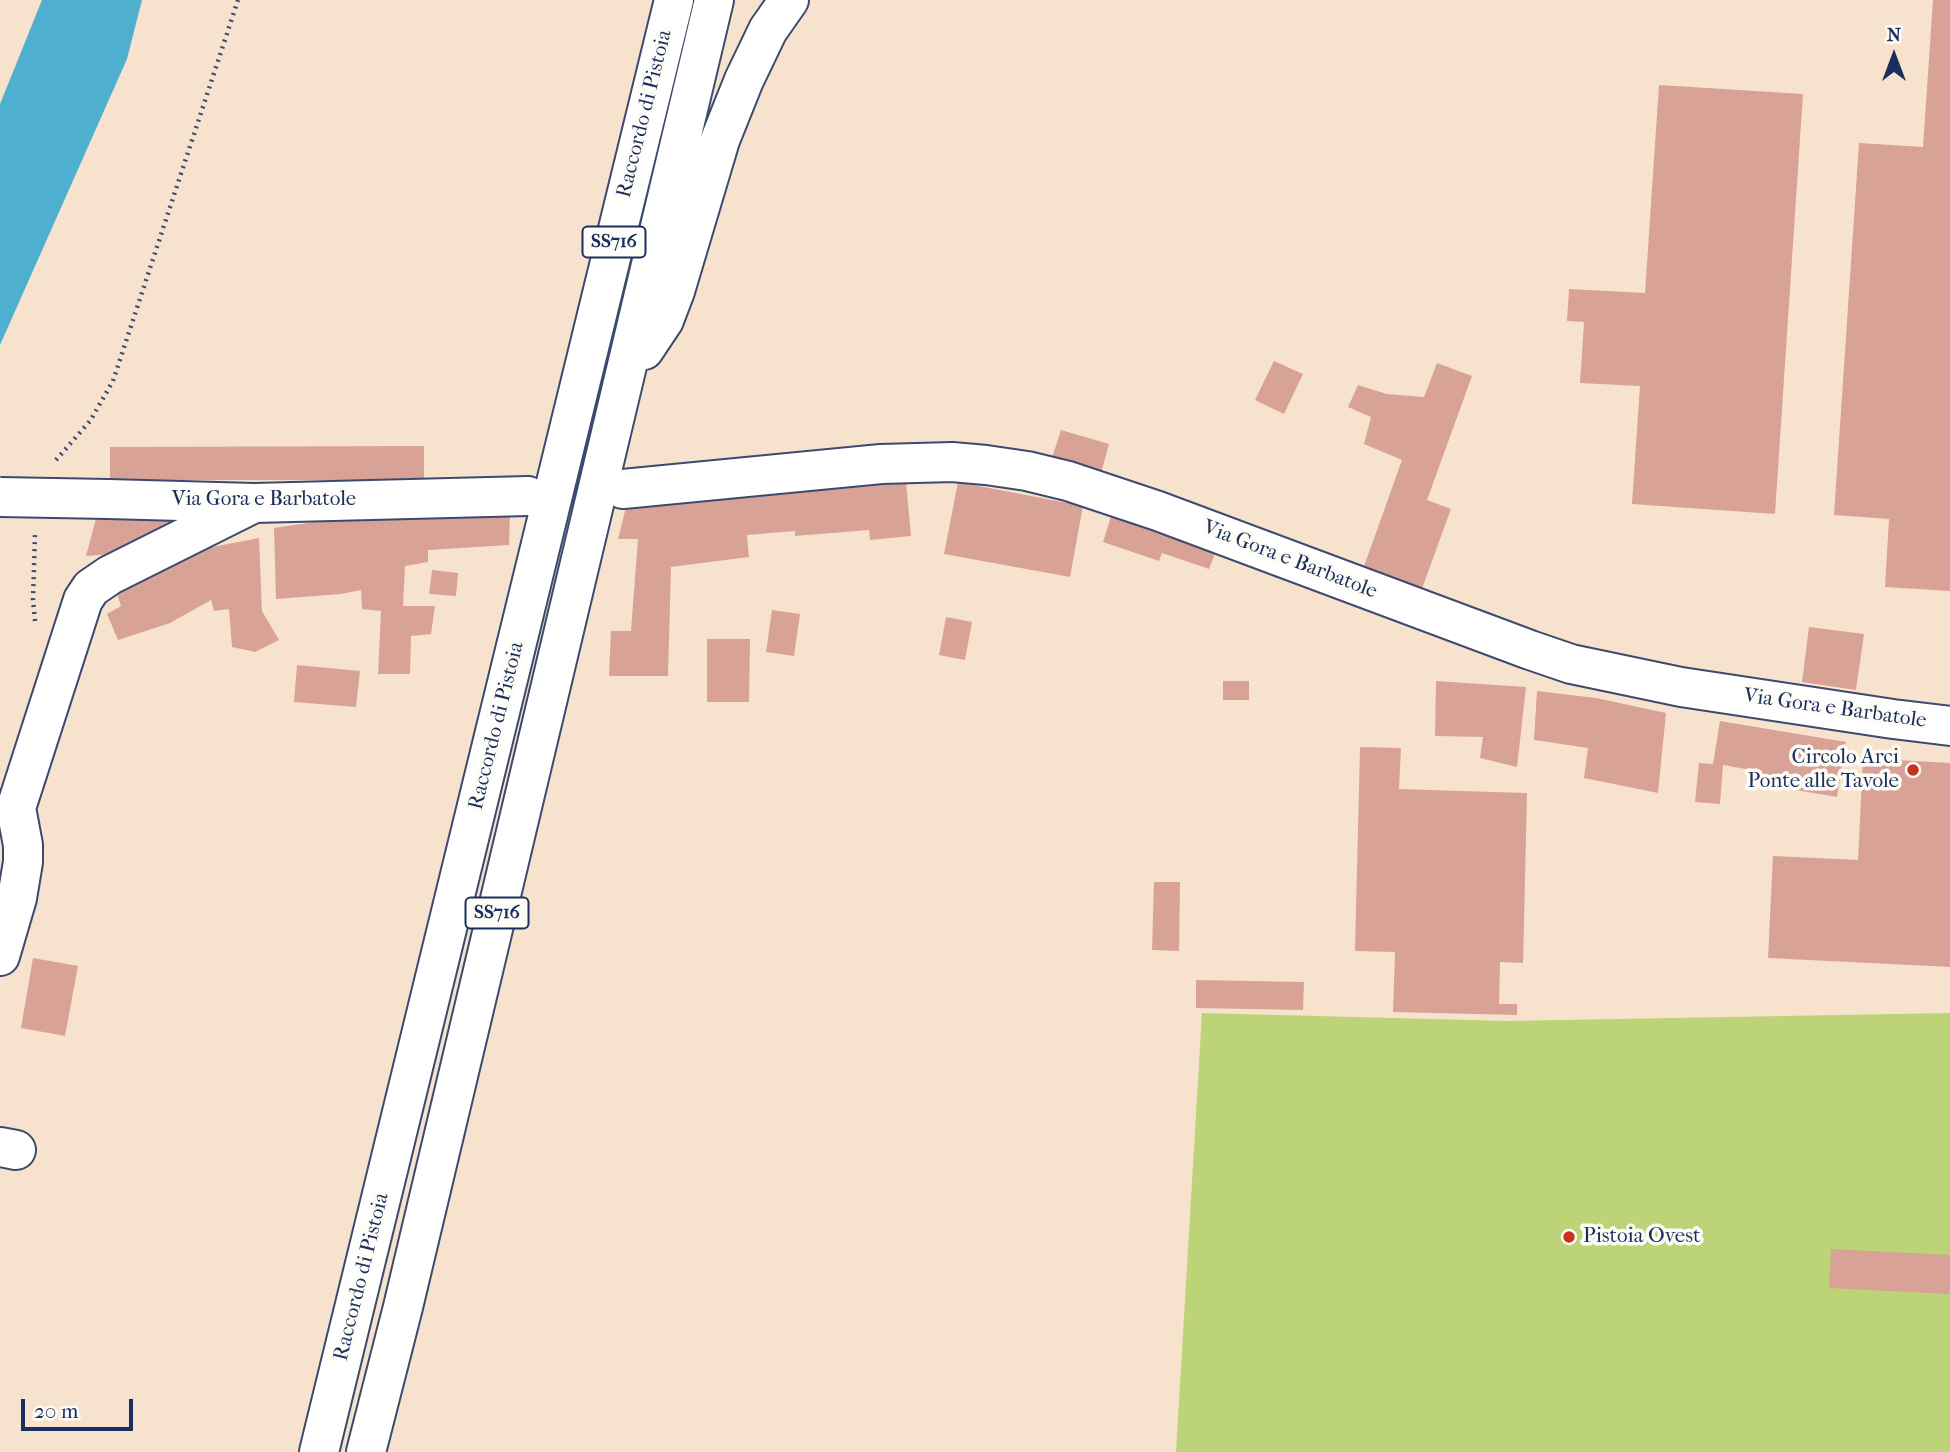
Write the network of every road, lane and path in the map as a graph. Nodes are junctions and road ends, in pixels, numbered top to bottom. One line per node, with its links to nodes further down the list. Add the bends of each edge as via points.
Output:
1 (238, 0): 8 (path, via 113,380 90,421)
2 (663, 0): 6 (main road)
3 (674, 0): 6 (main road, Raccordo di Pistoia / SS716)
4 (714, 0): 7 (main road, Raccordo di Pistoia / SS716)
5 (789, 0): 7 (main road, via 768,30 720,140 664,320)
6 (661, 53): 17 (main road, Raccordo di Pistoia / SS716)
7 (626, 374): 18 (main road, Raccordo di Pistoia / SS716)
8 (53, 463)
9 (623, 489): 15 (main road, Via Gora e Barbatole, via 881,464 951,462 1027,471 1158,511 1571,664 1681,687)
10 (528, 496): 12 (main road, Via Gora e Barbatole)
11 (0, 497): 12 (main road, Via Gora e Barbatole, bridge)
12 (254, 503): 16 (main road, via 110,575 90,588 83,600 16,808 23,862)
13 (36, 528): 14 (path)
14 (35, 623)
15 (1950, 726)
16 (0, 956)
17 (319, 1452)
18 (366, 1452)

